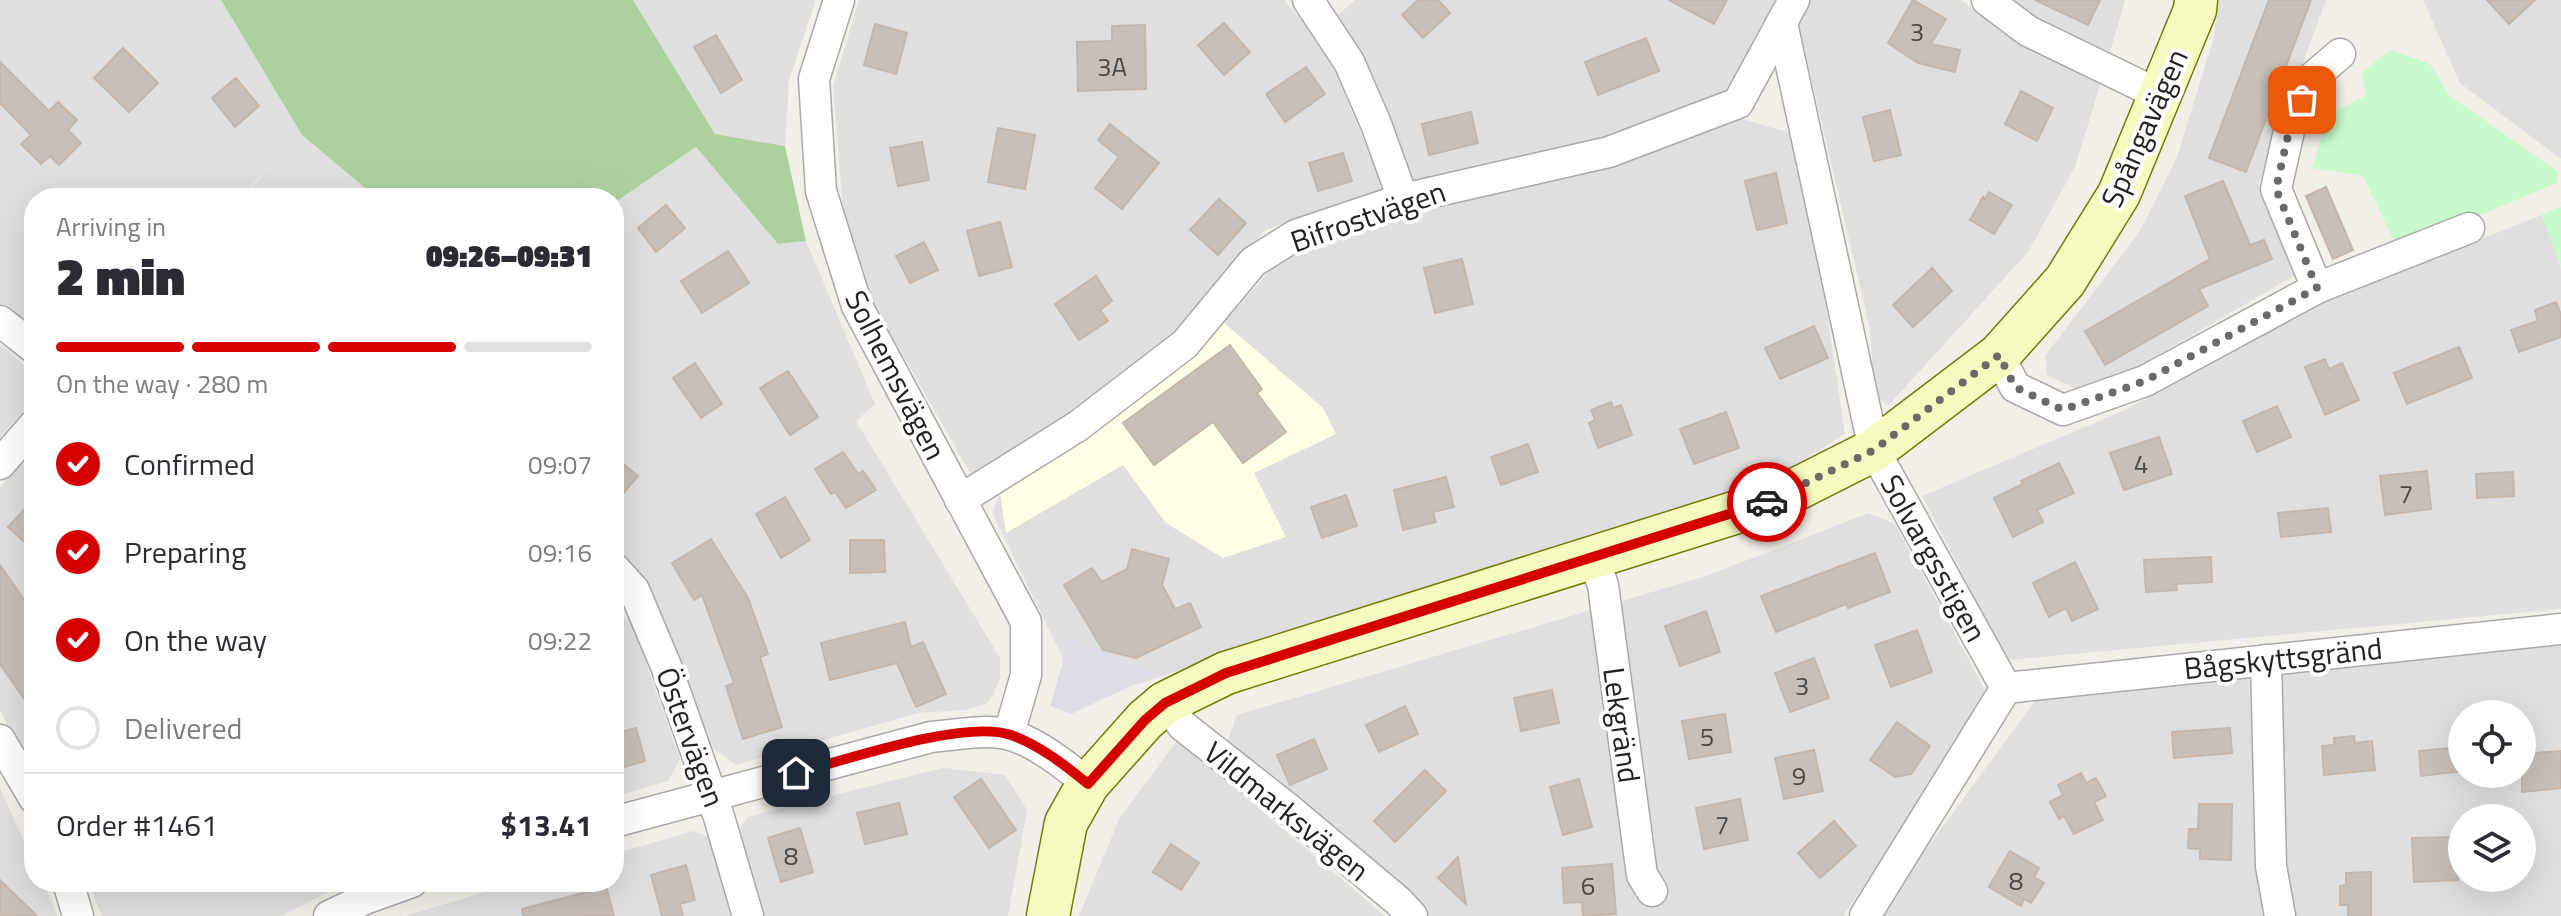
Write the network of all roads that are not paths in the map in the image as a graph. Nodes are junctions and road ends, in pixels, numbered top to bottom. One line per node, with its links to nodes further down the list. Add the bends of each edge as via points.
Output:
1 (839, 0): 17 (street, Solhemsvägen, via 814,79 821,191 857,306)
2 (1987, 0): 7 (street, via 2028,31)
3 (2196, 0): 7 (street, Spångavägen)
4 (1314, 2): 8 (street, via 1349,62)
5 (1788, 12): 8 (street, Bifrostvägen, via 1738,103 1609,152); 15 (street, Solvargsstigen)
6 (2340, 54): 10 (street, via 2313,77 2291,122 2276,189)
7 (2160, 95): 13 (street, Spångavägen, via 2112,206 2065,281)
8 (1403, 199): 17 (street, Bifrostvägen, via 1296,235 1253,262 1185,344 1078,426)
9 (2469, 228): 10 (street)
10 (2317, 288): 13 (street, via 2145,381 2063,410 2015,387)
11 (0, 321): 12 (street)
12 (24, 340)
13 (1999, 355): 15 (street, Spångavägen)
14 (24, 436): 16 (street)
15 (1874, 450): 18 (street, Spångavägen, via 1775,500); 22 (street, Solvargsstigen)
16 (0, 464)
17 (960, 500): 24 (street, Solhemsvägen, via 1026,622 1026,675)
18 (1593, 558): 23 (street, Spångavägen, via 1226,673); 30 (street, Lekgränd, via 1603,585 1642,875)
19 (624, 579): 28 (street, Östervägen, via 656,641)
20 (2561, 629): 21 (street, Bågskyttsgränd)
21 (2266, 660): 22 (street, Bågskyttsgränd); 39 (street, via 2271,866)
22 (2006, 688): 38 (street)
23 (1165, 703): 27 (street, Spångavägen); 37 (street, Vildmarksvägen, via 1183,726)
24 (1009, 734): 27 (street, via 1059,760); 28 (street, via 931,737)
25 (0, 740): 26 (street)
26 (24, 781)
27 (1088, 784): 36 (street, Spångavägen, via 1066,823)
28 (711, 794): 29 (street); 35 (street, Östervägen)
29 (624, 819)
30 (1652, 891)
31 (71, 892): 33 (street)
32 (384, 892): 34 (street)
33 (78, 916)
34 (329, 916)
35 (748, 916)
36 (1048, 916)
37 (1412, 916)
38 (1865, 916)
39 (2280, 916)

